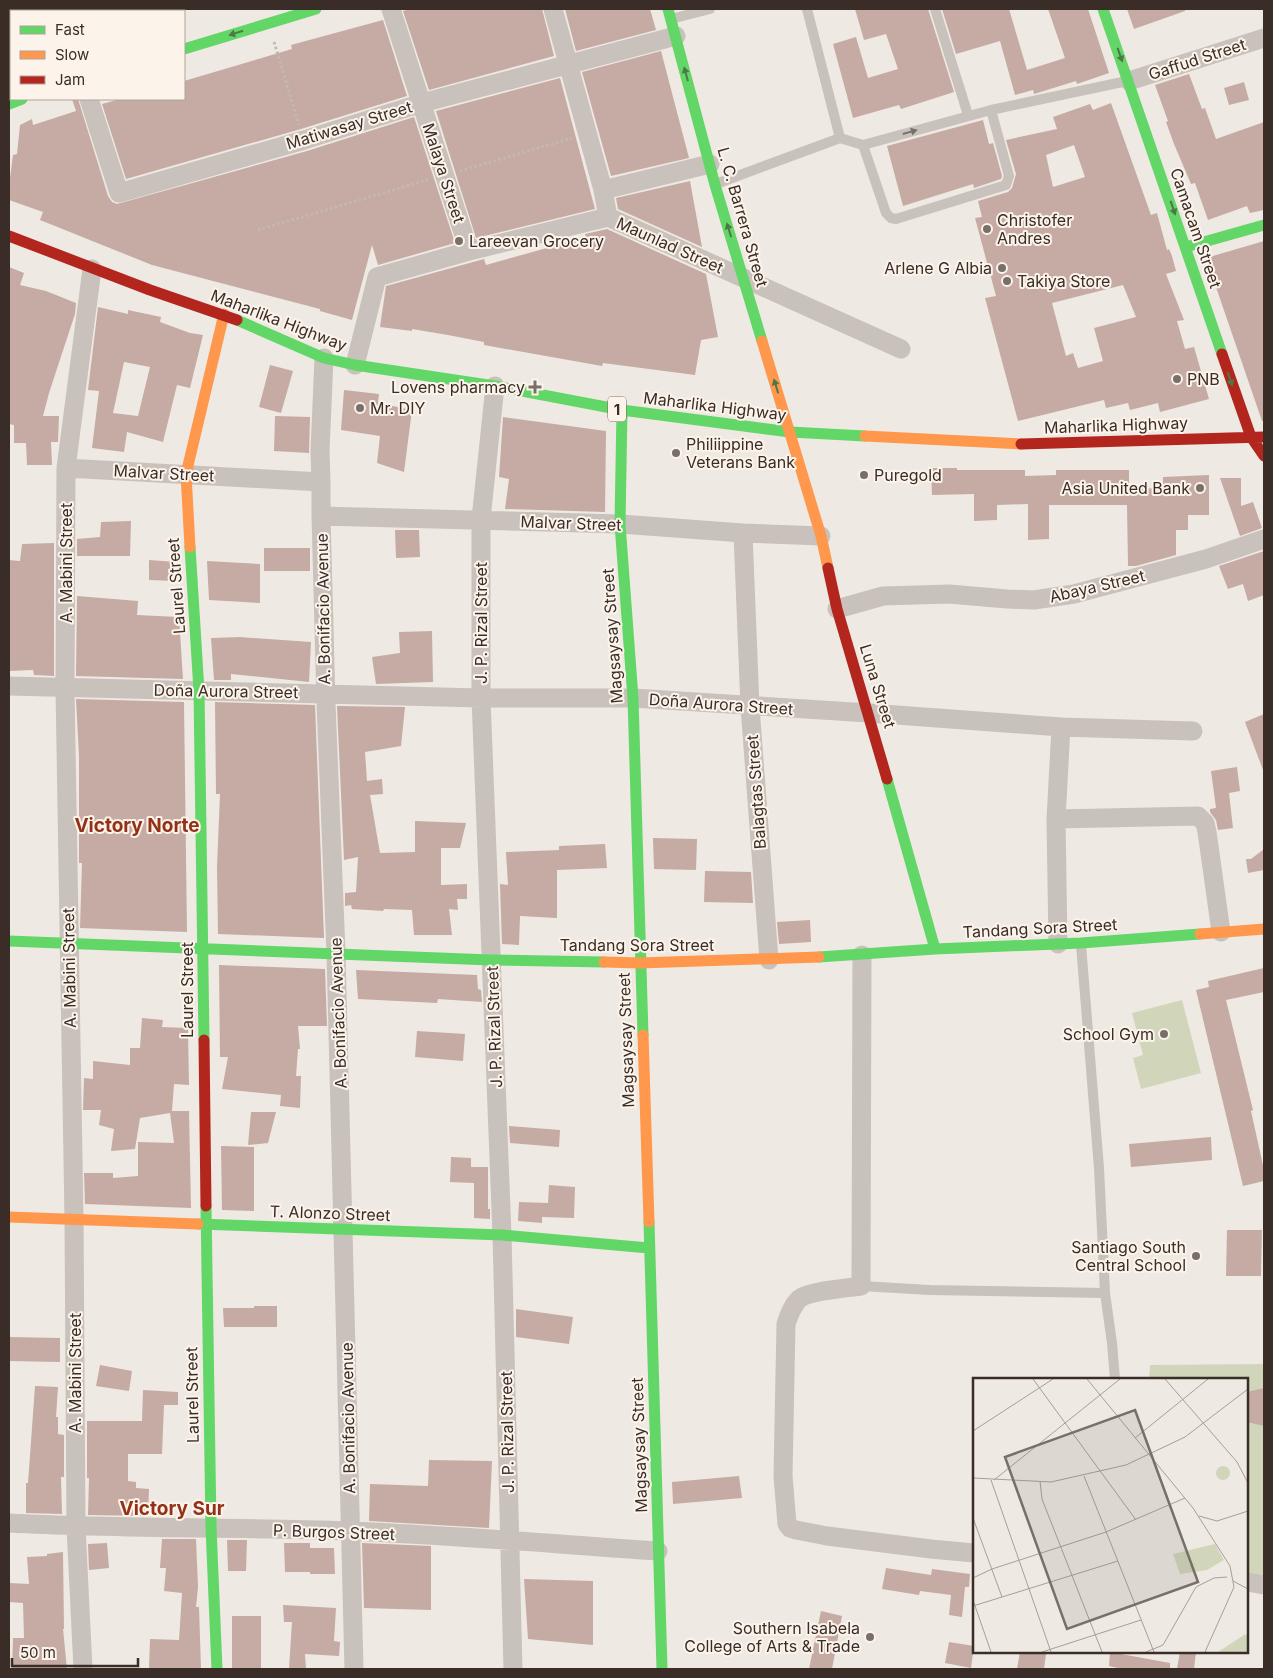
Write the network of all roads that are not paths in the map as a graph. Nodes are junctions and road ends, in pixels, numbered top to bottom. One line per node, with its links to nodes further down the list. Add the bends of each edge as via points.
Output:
1 (316, 9): 8 (street)
2 (391, 9): 15 (street, Malaya Street)
3 (553, 9): 12 (street, Maunlad Street)
4 (710, 9): 9 (lane)
5 (807, 9): 18 (lane)
6 (935, 9): 17 (lane)
7 (1104, 9): 13 (street, Camacam Street, one-way to 13)
8 (267, 16): 11 (street, one-way to 11)
9 (671, 21): 12 (street, Matiwasay Street); 20 (street, L. C. Barrera Street, one-way to 9)
10 (1264, 38): 13 (street, Gaffud Street)
11 (185, 48)
12 (568, 65): 15 (street, Matiwasay Street); 23 (street, Maunlad Street)
13 (1138, 78): 16 (lane); 27 (street, Camacam Street, one-way to 27)
14 (89, 100): 15 (street, Matiwasay Street, via 119,193)
15 (422, 103): 28 (street, Malaya Street)
16 (991, 110): 17 (lane); 19 (lane, via 1008,182 1001,187 896,219 886,213)
17 (968, 115): 19 (lane, one-way to 17)
18 (840, 138): 19 (lane); 22 (lane)
19 (863, 146)
20 (710, 164): 22 (street, L. C. Barrera Street); 23 (street)
21 (1174, 180): 27 (street, Camacam Street)
22 (715, 185): 37 (street, L. C. Barrera Street, one-way to 22)
23 (603, 190): 24 (street, Maunlad Street)
24 (608, 217): 28 (street); 32 (street, Maunlad Street)
25 (1264, 225): 27 (street)
26 (9, 236): 29 (street, Maharlika Highway / 1)
27 (1190, 246): 31 (street, Camacam Street); 39 (street, Camacam Street, one-way to 39)
28 (469, 252): 34 (street, via 377,277)
29 (92, 269): 30 (street, Maharlika Highway / 1); 41 (street, A. Mabini Street)
30 (224, 314): 33 (street, Maharlika Highway / 1); 42 (street, Laurel Street)
31 (1226, 329)
32 (901, 349)
33 (324, 358): 34 (street, Maharlika Highway / 1); 43 (street, A. Bonifacio Avenue)
34 (355, 365): 35 (street, Maharlika Highway / 1)
35 (495, 386): 36 (street, Maharlika Highway / 1); 45 (street, J. P. Rizal Street)
36 (622, 410): 37 (street, Maharlika Highway / 1); 46 (street, Magsaysay Street)
37 (790, 432): 39 (street, Maharlika Highway / 1, via 1025,444); 48 (street, Luna Street)
38 (1264, 436): 39 (street, Maharlika Highway / 1)
39 (1251, 437): 40 (street, Camacam Street)
40 (1264, 456)
41 (66, 468): 42 (street, Malvar Street); 52 (street, A. Mabini Street)
42 (186, 474): 43 (street, Malvar Street); 53 (street, Laurel Street)
43 (321, 482): 44 (street, A. Bonifacio Avenue)
44 (321, 516): 45 (street, Malvar Street); 54 (street, A. Bonifacio Avenue)
45 (481, 519): 46 (street, Malvar Street); 55 (street, J. P. Rizal Street)
46 (620, 524): 47 (street, Malvar Street); 56 (street, Magsaysay Street)
47 (743, 533): 48 (street, Malvar Street); 57 (street, Balagtas Street)
48 (821, 536): 50 (street, Luna Street)
49 (1264, 539): 50 (street, Abaya Street, via 1206,559 1074,594 1034,600 942,594 883,596)
50 (837, 609): 58 (street, Luna Street)
51 (9, 686): 52 (street, Doña Aurora Street)
52 (65, 688): 53 (street, Doña Aurora Street); 66 (street, A. Mabini Street)
53 (199, 691): 54 (street, Doña Aurora Street); 68 (street, Laurel Street)
54 (325, 693): 55 (street, Doña Aurora Street); 70 (street, A. Bonifacio Avenue)
55 (481, 698): 56 (street, Doña Aurora Street); 72 (street, J. P. Rizal Street)
56 (633, 698): 57 (street, Doña Aurora Street); 74 (street, Magsaysay Street)
57 (750, 707): 58 (street, Doña Aurora Street); 73 (street, Balagtas Street)
58 (869, 713): 59 (street, Doña Aurora Street); 69 (street, Luna Street)
59 (1061, 727): 60 (street, Doña Aurora Street); 61 (street)
60 (1193, 731)
61 (1056, 819): 63 (street, via 1198,816 1205,823 1207,832); 67 (street)
62 (1264, 929): 63 (street, Tandang Sora Street)
63 (1221, 932): 65 (street, Tandang Sora Street)
64 (9, 941): 66 (street, Tandang Sora Street)
65 (1081, 942): 67 (street, Tandang Sora Street); 82 (lane, via 1099,1168)
66 (68, 944): 68 (street, Tandang Sora Street); 76 (street, A. Mabini Street)
67 (1058, 944): 69 (street, Tandang Sora Street)
68 (203, 949): 70 (street, Tandang Sora Street); 77 (street, Laurel Street)
69 (935, 949): 71 (street, Tandang Sora Street)
70 (336, 953): 72 (street, Tandang Sora Street); 78 (street, A. Bonifacio Avenue)
71 (862, 955): 73 (street, Tandang Sora Street); 81 (street)
72 (491, 960): 74 (street, Tandang Sora Street); 79 (street, J. P. Rizal Street)
73 (769, 960): 74 (street, Tandang Sora Street)
74 (640, 963): 80 (street, Magsaysay Street)
75 (9, 1217): 76 (street, T. Alonzo Street)
76 (74, 1219): 77 (street, T. Alonzo Street); 85 (street, A. Mabini Street)
77 (205, 1224): 78 (street, T. Alonzo Street); 86 (street, Laurel Street)
78 (344, 1230): 79 (street, T. Alonzo Street); 87 (street, A. Bonifacio Avenue)
79 (502, 1235): 80 (street, T. Alonzo Street); 88 (street, J. P. Rizal Street)
80 (649, 1248): 89 (street, Magsaysay Street)
81 (861, 1286): 82 (lane); 90 (street, via 800,1298 786,1324 783,1476 787,1524 796,1530 827,1536)
82 (1105, 1293): 83 (lane)
83 (1115, 1378)
84 (9, 1523): 85 (street, P. Burgos Street)
85 (76, 1527): 86 (street, P. Burgos Street); 93 (street, A. Mabini Street)
86 (211, 1527): 87 (street, P. Burgos Street); 94 (street, Laurel Street)
87 (350, 1531): 88 (street, P. Burgos Street); 95 (street, A. Bonifacio Avenue)
88 (509, 1541): 89 (street, P. Burgos Street); 96 (street, J. P. Rizal Street)
89 (658, 1551): 97 (street, Magsaysay Street)
90 (973, 1552)
91 (1248, 1582): 92 (street)
92 (1264, 1585)
93 (83, 1669)
94 (217, 1669)
95 (354, 1669)
96 (513, 1669)
97 (662, 1669)

